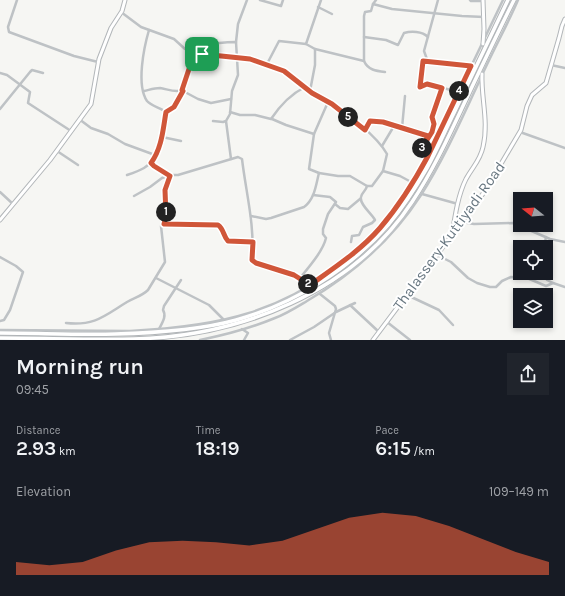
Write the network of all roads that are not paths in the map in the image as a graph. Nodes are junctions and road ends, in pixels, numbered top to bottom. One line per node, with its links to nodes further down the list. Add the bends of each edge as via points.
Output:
1 (18, 0): 34 (street, via 8,27 9,32)
2 (125, 0): 17 (main road)
3 (247, 0): 26 (street, via 238,24)
4 (260, 0): 5 (street, via 281,6)
5 (283, 0)
6 (321, 0): 16 (street)
7 (376, 0): 15 (street)
8 (438, 0): 18 (street)
9 (470, 0): 14 (street)
10 (503, 0): 28 (street)
11 (508, 0): 124 (highway, via 428,167 390,222 375,239 329,277 290,300 236,320 202,326 115,334)
12 (514, 0): 127 (highway, via 440,153 415,198 378,242 332,282 263,316 202,332 135,339)
13 (518, 0): 43 (street)
14 (483, 1): 20 (main road)
15 (373, 4): 18 (street, via 392,9); 24 (street, via 371,11 365,12)
16 (318, 7): 19 (street); 27 (street)
17 (121, 12): 23 (street); 34 (main road)
18 (435, 13): 20 (street); 25 (street)
19 (332, 14)
20 (484, 17): 28 (main road)
21 (565, 19): 22 (main road, Thalassery-Kuttiyadi Road)
22 (563, 26): 37 (main road, Thalassery-Kuttiyadi Road)
23 (148, 30): 30 (street, via 174,39); 47 (street, via 141,73)
24 (364, 37): 25 (street, via 386,40 398,45 404,33 424,34); 33 (street)
25 (428, 37): 35 (street, via 424,51)
26 (236, 42): 31 (street, via 204,46); 32 (street)
27 (306, 44): 29 (street); 36 (street, via 279,41)
28 (483, 44): 38 (street)
29 (315, 49): 33 (street); 49 (street)
30 (192, 53): 31 (street); 48 (street)
31 (202, 54): 32 (street)
32 (237, 56): 36 (street); 52 (street, via 238,75)
33 (364, 61): 40 (street, via 374,70)
34 (98, 62): 57 (main road, via 91,104)
35 (428, 62): 38 (street); 46 (street, via 423,61 420,87 427,84)
36 (267, 64): 45 (street, via 284,71)
37 (551, 65): 39 (street); 65 (main road, Thalassery-Kuttiyadi Road, via 546,83 532,95)
38 (471, 66): 50 (street)
39 (565, 68)
40 (385, 72)
41 (0, 73): 44 (street)
42 (43, 73): 44 (street, via 32,70)
43 (482, 74): 86 (street); 91 (main road, via 485,138 478,161 466,179)
44 (19, 84): 54 (street); 64 (street, via 30,92 28,103)
45 (305, 87): 49 (street); 58 (street, via 278,109)
46 (442, 88): 50 (street); 67 (street, via 432,117 432,132)
47 (144, 91): 48 (street, via 155,88); 55 (street, via 147,101)
48 (183, 91): 52 (street, via 211,103); 55 (street, via 174,107)
49 (310, 91): 53 (street)
50 (458, 92): 74 (street)
51 (405, 96): 62 (street)
52 (231, 99): 56 (street)
53 (328, 102): 63 (street); 66 (street)
54 (0, 109)
55 (166, 112): 68 (street)
56 (230, 112): 58 (street); 60 (street)
57 (79, 119): 64 (main road); 73 (street, via 91,128)
58 (272, 119): 66 (street)
59 (213, 121): 60 (street)
60 (226, 121): 75 (street)
61 (394, 126): 62 (street); 63 (street, via 370,121); 70 (street)
62 (402, 128): 67 (street)
63 (365, 130): 70 (street)
64 (71, 131): 72 (main road)
65 (520, 132): 71 (street); 94 (main road, Thalassery-Kuttiyadi Road, via 485,191)
66 (314, 134): 79 (street, via 309,167 311,171)
67 (428, 136): 74 (street, via 420,151)
68 (162, 137): 69 (street); 73 (street)
69 (181, 141)
70 (382, 146): 78 (street, via 387,154)
71 (565, 148)
72 (57, 151): 77 (street); 89 (main road)
73 (155, 155): 76 (street)
74 (428, 156): 82 (street)
75 (231, 160): 81 (street); 92 (street, via 242,159)
76 (151, 163): 80 (street); 81 (street)
77 (78, 165)
78 (383, 171): 82 (street, via 400,176); 83 (street, via 372,186)
79 (319, 173): 83 (street, via 350,176); 85 (street)
80 (128, 175)
81 (170, 176): 87 (street, via 162,178); 95 (street, via 165,190)
82 (413, 184): 109 (street, via 379,230 343,262)
83 (367, 186): 88 (street)
84 (0, 192): 89 (street)
85 (313, 194): 90 (street, via 330,196); 92 (street, via 304,207 278,217 266,219)
86 (422, 194): 91 (street); 112 (street, via 391,235 359,266)
87 (134, 196)
88 (360, 199): 90 (street, via 348,209); 100 (street, via 375,220 363,227 359,235 352,236)
89 (13, 204): 93 (main road)
90 (335, 204): 105 (street, via 323,229 326,238 324,245)
91 (458, 204): 96 (main road)
92 (251, 216): 99 (street)
93 (0, 220)
94 (462, 222): 96 (main road, Thalassery-Kuttiyadi Road); 97 (street, via 513,223)
95 (164, 224): 99 (street, via 218,225 228,241); 104 (street, via 161,226 165,262)
96 (451, 236): 102 (main road, Thalassery-Kuttiyadi Road)
97 (546, 237): 98 (street); 101 (street)
98 (545, 240)
99 (253, 242): 105 (street, via 252,260)
100 (351, 242)
101 (565, 242)
102 (438, 255): 108 (street, via 451,262 468,278 490,287 496,287 511,277 527,278 546,286); 113 (main road, Thalassery-Kuttiyadi Road)
103 (0, 257): 118 (street, via 23,272 10,310 4,320)
104 (156, 278): 111 (street); 120 (street, via 145,294 110,314 90,322)
105 (300, 278): 109 (street)
106 (181, 280): 111 (street)
107 (548, 280): 108 (street)
108 (554, 284): 110 (street)
109 (310, 285): 117 (street, via 263,308)
110 (565, 287)
111 (175, 288): 117 (street, via 209,305); 122 (street, via 164,306 165,317)
112 (320, 294): 116 (street, via 334,306); 123 (street, via 276,318)
113 (407, 295): 119 (main road, Thalassery-Kuttiyadi Road); 121 (street, via 439,310)
114 (356, 303): 115 (street)
115 (350, 305): 116 (street); 125 (street)
116 (336, 312): 126 (street); 132 (street, via 328,332)
117 (224, 320): 122 (street)
118 (0, 321)
119 (386, 322): 125 (main road, Thalassery-Kuttiyadi Road); 134 (street)
120 (66, 323)
121 (453, 325)
122 (159, 329): 124 (street)
123 (242, 330): 128 (street); 129 (street, via 248,333)
124 (0, 332)
125 (379, 332): 133 (main road, Thalassery-Kuttiyadi Road)
126 (295, 337): 130 (street); 131 (street)
127 (0, 338)
128 (200, 340)
129 (244, 340)
130 (290, 340)
131 (300, 340)
132 (331, 340)
133 (373, 340)
134 (410, 340)

